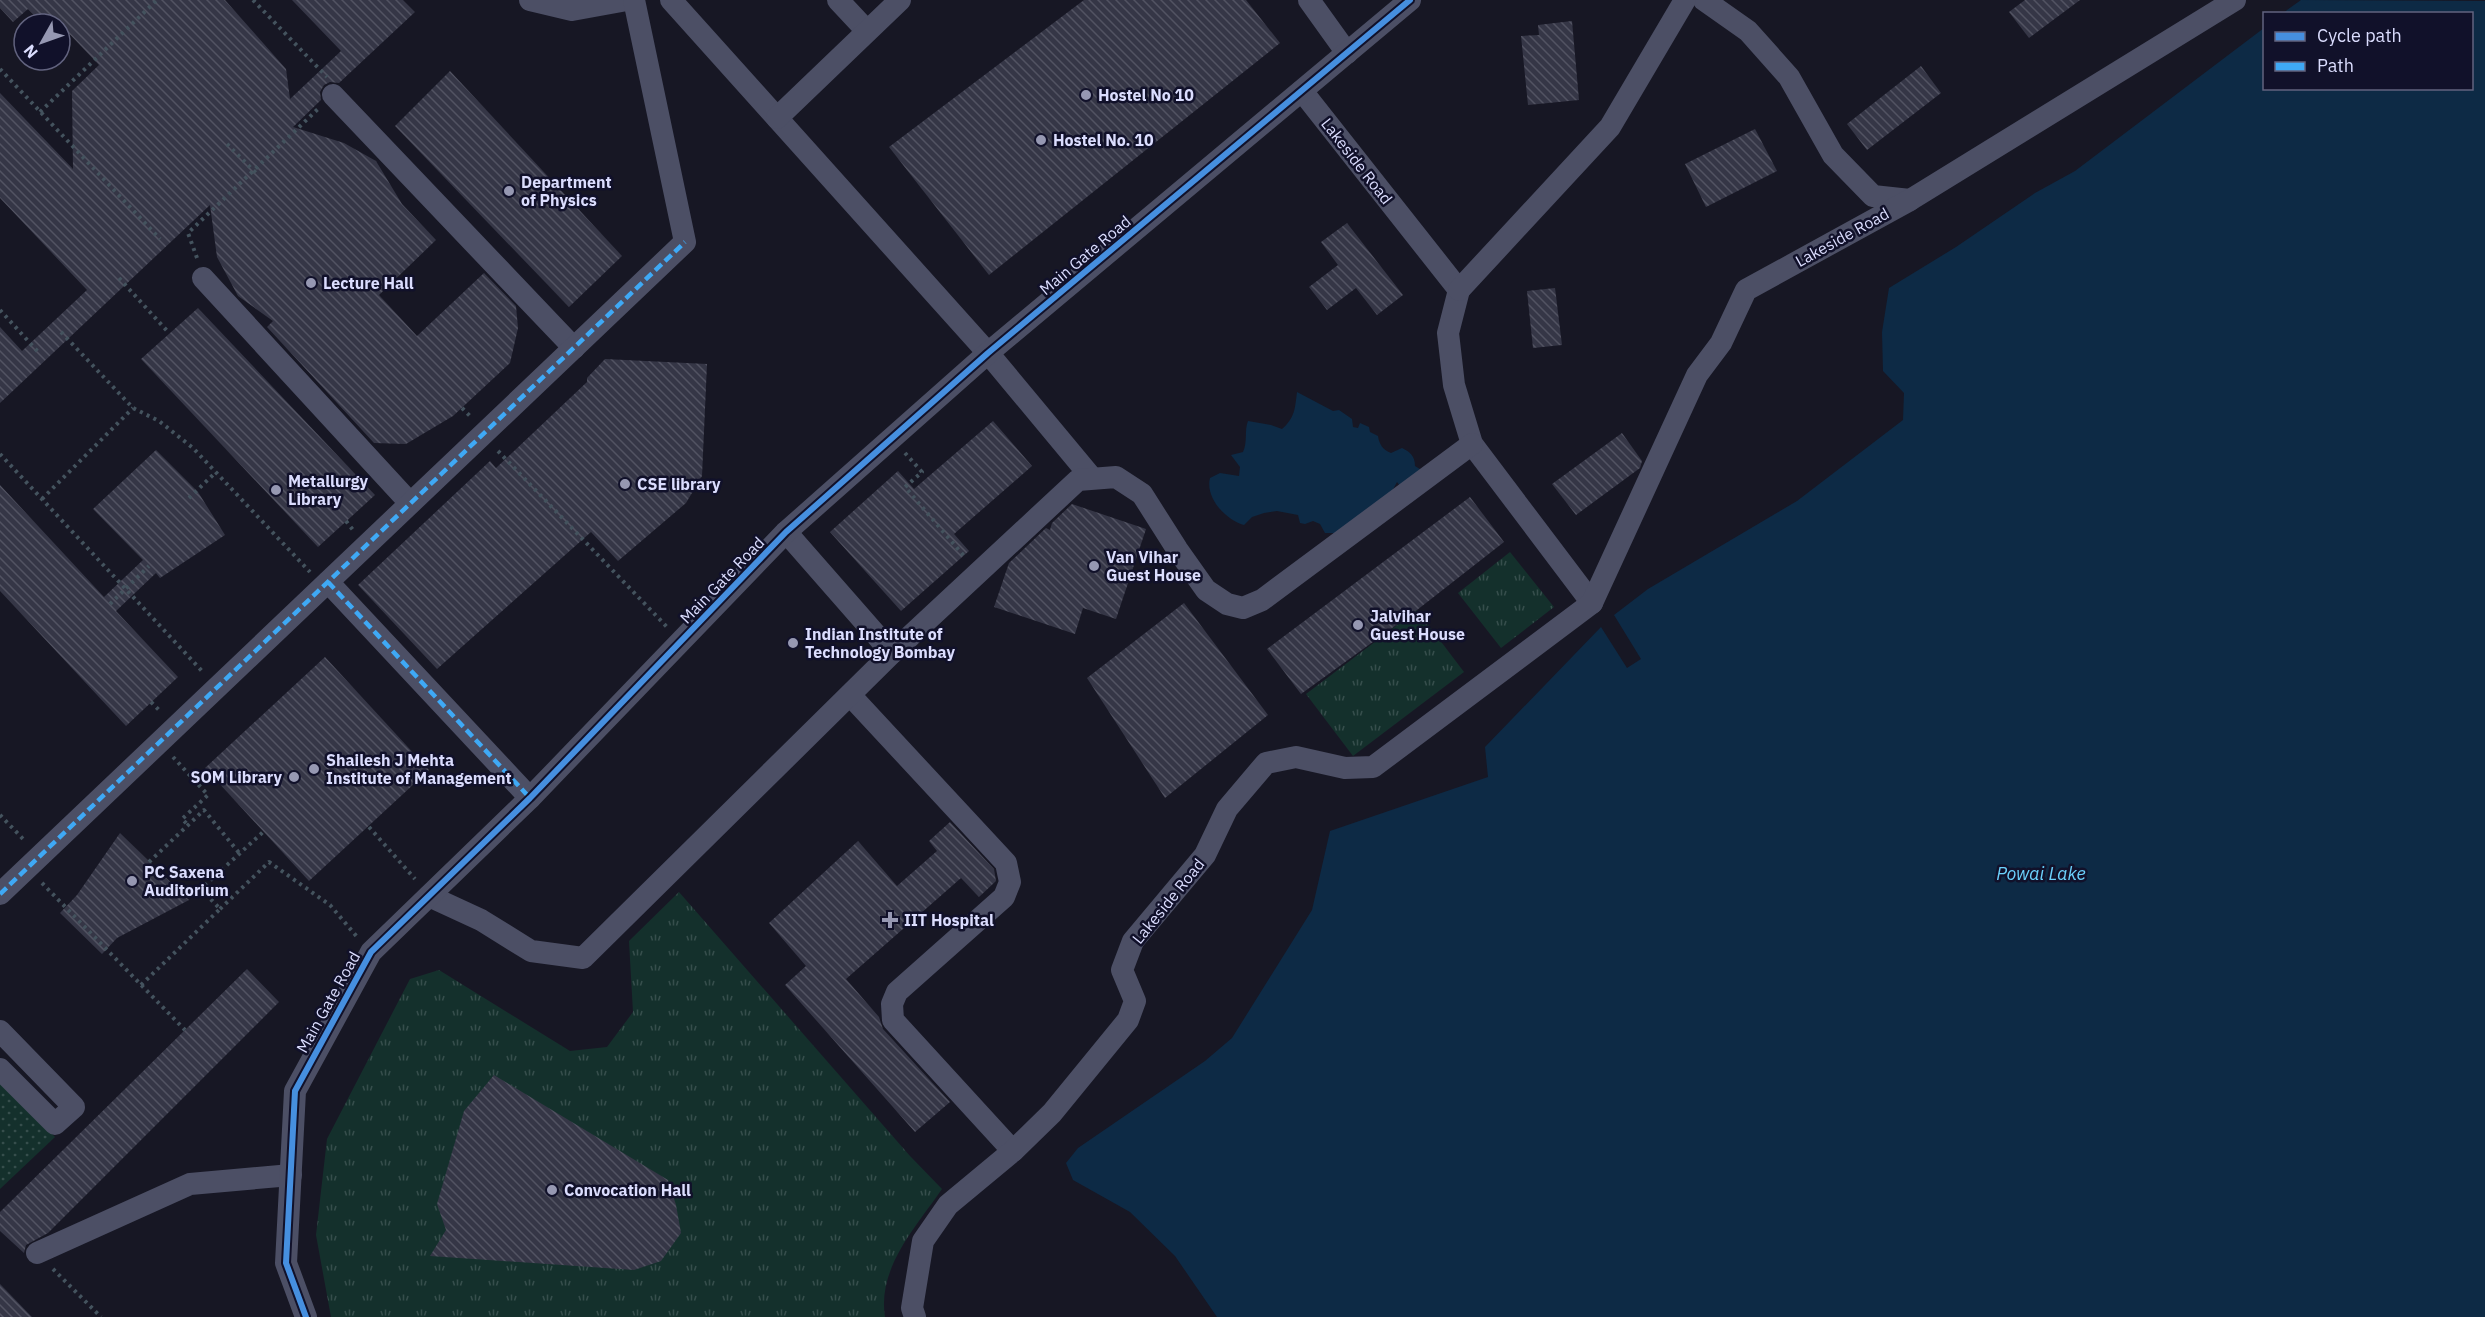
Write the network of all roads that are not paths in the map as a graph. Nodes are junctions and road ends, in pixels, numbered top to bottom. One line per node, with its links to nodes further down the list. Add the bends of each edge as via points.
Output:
1 (530, 0): 2 (street, via 572,10)
2 (627, 0)
3 (634, 0): 20 (street, via 685,242)
4 (671, 0): 16 (street)
5 (838, 0): 12 (street)
6 (900, 0): 12 (street)
7 (1309, 0): 13 (street)
8 (1410, 0): 13 (street, Main Gate Road)
9 (1685, 0): 19 (street, via 1610,127)
10 (1704, 0): 17 (street, via 1748,31 1790,77 1833,155 1874,196)
11 (2235, 0): 17 (street, Lakeside Road)
12 (867, 31): 16 (street)
13 (1347, 53): 15 (street, Main Gate Road)
14 (331, 87): 20 (street)
15 (1302, 91): 19 (street, Lakeside Road); 21 (street, Main Gate Road)
16 (777, 118): 21 (street)
17 (1910, 200): 27 (street, Lakeside Road, via 1746,290 1721,343 1697,375)
18 (203, 278): 24 (street)
19 (1460, 290): 22 (street, via 1448,333 1454,385)
20 (573, 348): 24 (street)
21 (988, 353): 23 (street); 25 (street, Main Gate Road)
22 (1472, 444): 23 (street, via 1262,600 1243,608 1227,604 1206,590 1142,494 1116,477); 27 (street)
23 (1092, 478): 28 (street, via 1078,480)
24 (410, 504): 26 (street)
25 (786, 532): 28 (street); 30 (street, Main Gate Road)
26 (325, 584): 30 (street); 31 (street)
27 (1592, 603): 35 (street, Lakeside Road, via 1373,767 1345,768 1296,757 1266,763 1227,809 1205,855 1133,941 1122,970 1135,1000 1128,1020 1052,1113)
28 (892, 653): 29 (street)
29 (850, 695): 32 (street, via 583,958 531,951 481,920); 35 (street, via 1006,863 1010,882 1004,897 897,992 892,1004 893,1020)
30 (530, 798): 32 (street, Main Gate Road)
31 (0, 894)
32 (429, 896): 36 (street, Main Gate Road, via 370,952 295,1091)
33 (0, 1031): 34 (street, via 74,1107 55,1124)
34 (0, 1068)
35 (1012, 1151): 39 (street, Lakeside Road, via 948,1205 923,1241 912,1308)
36 (291, 1175): 37 (street, via 190,1184); 38 (street, Main Gate Road, via 286,1263)
37 (37, 1253)
38 (306, 1317)
39 (915, 1317)

